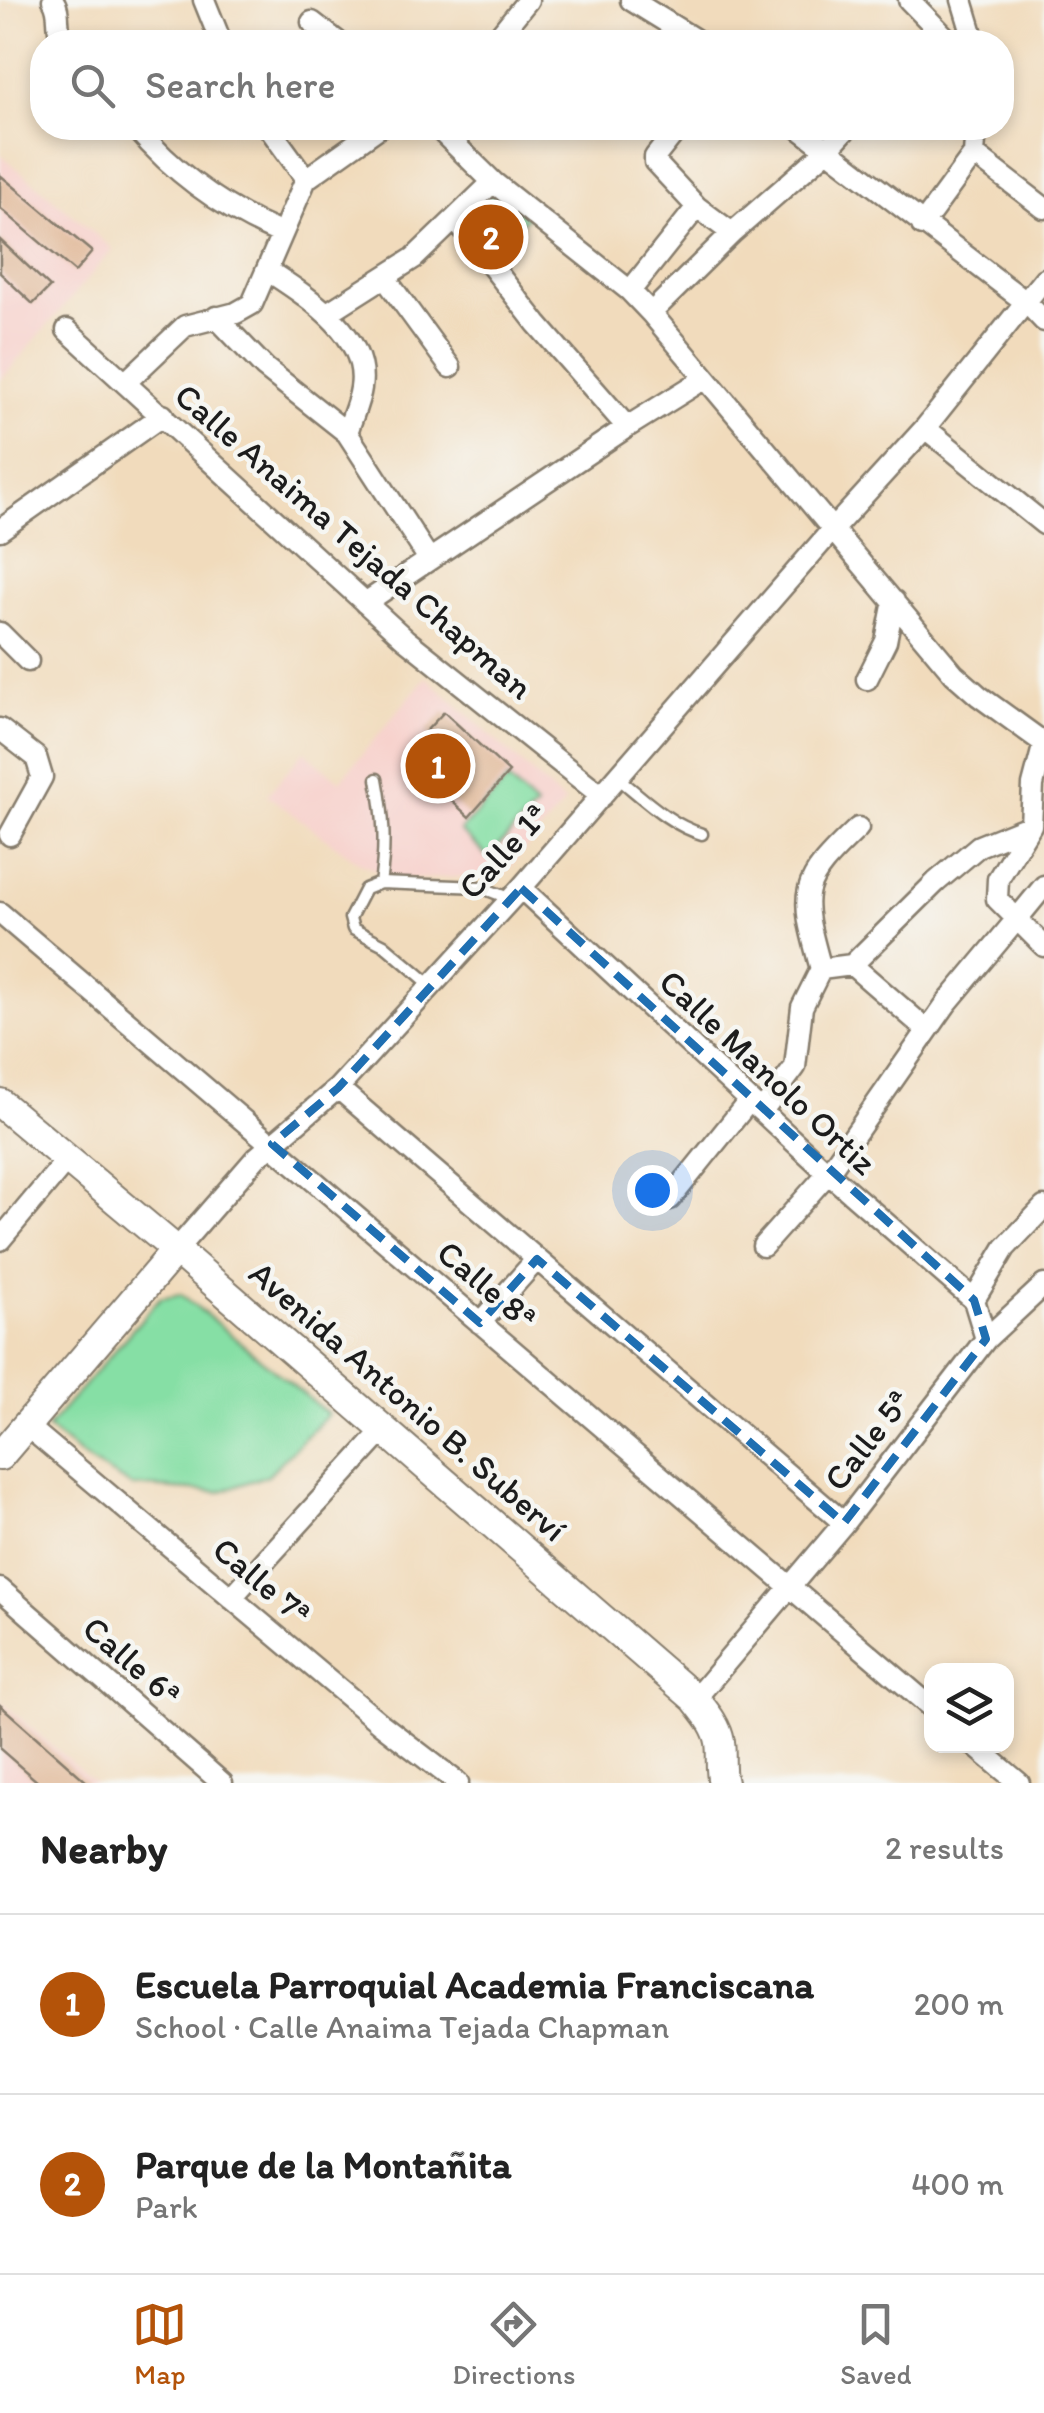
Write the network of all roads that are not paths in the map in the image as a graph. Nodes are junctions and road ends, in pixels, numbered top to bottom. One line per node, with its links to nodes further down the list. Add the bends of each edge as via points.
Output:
1 (53, 0): 8 (street)
2 (204, 0): 9 (street)
3 (528, 0): 11 (street)
4 (631, 0): 12 (street)
5 (909, 0): 13 (street)
6 (962, 0): 14 (street)
7 (312, 22): 10 (street)
8 (59, 30)
9 (217, 30)
10 (322, 30)
11 (504, 30)
12 (684, 30)
13 (938, 30)
14 (972, 30)
15 (146, 140): 32 (street, via 240,216)
16 (277, 140): 25 (street)
17 (361, 140): 25 (street)
18 (450, 140): 26 (street)
19 (668, 140): 27 (street, via 656,162)
20 (813, 140): 23 (street)
21 (836, 140): 23 (street)
22 (975, 140): 24 (street)
23 (826, 151): 30 (street); 31 (street)
24 (974, 154): 28 (street); 30 (street)
25 (306, 179): 32 (street)
26 (493, 182): 29 (street); 36 (street)
27 (698, 207): 31 (street); 36 (street)
28 (1044, 208)
29 (455, 219): 34 (street); 47 (street)
30 (922, 225): 37 (street)
31 (732, 233): 39 (street)
32 (282, 234): 33 (street)
33 (266, 270): 38 (street); 40 (street, via 252,304)
34 (385, 278): 38 (street); 43 (street)
35 (1044, 279): 37 (street, Calle 1ª)
36 (630, 291): 39 (street)
37 (1026, 303): 41 (street); 48 (street, Calle 1ª)
38 (329, 312): 49 (street, via 357,356 362,384)
39 (651, 313): 44 (street)
40 (216, 317): 45 (street, via 184,326); 49 (street, via 266,368)
41 (1044, 321)
42 (67, 330): 45 (street, Calle Anaima Tejada Chapman)
43 (450, 367)
44 (704, 379): 47 (street); 52 (street)
45 (126, 382): 46 (street, Calle Anaima Tejada Chapman)
46 (163, 415): 51 (street); 55 (street, Calle Anaima Tejada Chapman)
47 (627, 427): 53 (street)
48 (925, 428): 50 (street); 52 (street, Calle 1ª)
49 (347, 433): 53 (street)
50 (1044, 524)
51 (0, 530)
52 (832, 530): 54 (street); 62 (street, Calle 1ª)
53 (429, 559): 55 (street)
54 (894, 602): 58 (street, via 886,641); 60 (street, via 954,674)
55 (365, 603): 63 (street, Calle Anaima Tejada Chapman)
56 (0, 633): 57 (street)
57 (28, 661)
58 (866, 680)
59 (0, 729): 67 (street, via 36,757 42,778)
60 (1044, 743): 64 (street)
61 (377, 778): 68 (lane, via 386,825)
62 (618, 778): 63 (street, Calle 1ª); 66 (lane)
63 (602, 796): 70 (street, Calle 1ª)
64 (1032, 825): 72 (street, via 998,879 998,899); 74 (street, via 978,846)
65 (858, 828): 75 (street, via 807,886 807,917)
66 (702, 834)
67 (10, 836)
68 (380, 883): 70 (lane); 76 (lane, via 365,889 350,918 352,929)
69 (1044, 886): 72 (street)
70 (516, 893): 76 (street, Calle 1ª); 80 (street, Calle Manolo Ortiz)
71 (0, 913): 81 (street, Calle 8ª)
72 (1017, 919): 73 (street); 77 (street)
73 (1044, 946)
74 (852, 966): 75 (street); 77 (street)
75 (821, 969): 80 (street, via 802,1006 795,1068)
76 (432, 986): 78 (street, Calle 1ª)
77 (928, 1030): 83 (street)
78 (338, 1088): 81 (street, Calle 1ª); 89 (street)
79 (0, 1102): 82 (main road, Avenida Antonio B. Suberví)
80 (756, 1106): 83 (street, Calle Manolo Ortiz); 84 (street)
81 (272, 1144): 88 (street, Calle 1ª); 92 (street, Calle 8ª)
82 (66, 1161): 86 (street); 88 (main road, Avenida Antonio B. Suberví)
83 (828, 1173): 87 (street); 91 (street, Calle Manolo Ortiz)
84 (670, 1198)
85 (1044, 1207): 91 (street, via 1004,1248)
86 (0, 1240)
87 (763, 1246)
88 (176, 1250): 94 (main road, Calle 1ª); 95 (main road, Avenida Antonio B. Suberví)
89 (537, 1259): 92 (street); 97 (street)
90 (1044, 1285): 93 (street, Calle 5ª)
91 (974, 1300): 93 (street)
92 (480, 1322): 98 (street, Calle 8ª)
93 (986, 1339): 97 (street, Calle 5ª)
94 (26, 1425): 96 (main road, Calle 1ª); 100 (street, Calle 7ª)
95 (384, 1430): 100 (street); 101 (main road, Avenida Antonio B. Suberví)
96 (0, 1456)
97 (844, 1523): 98 (street, Calle 5ª)
98 (790, 1586): 101 (street, Calle 5ª); 102 (street, Calle 8ª)
99 (0, 1589): 104 (street, Calle 6ª)
100 (231, 1598): 105 (street, Calle 7ª)
101 (696, 1698): 106 (main road, Avenida Antonio B. Suberví, via 720,1743)
102 (924, 1701)
103 (984, 1753): 107 (street)
104 (222, 1783)
105 (458, 1783)
106 (723, 1783)
107 (1019, 1783)

